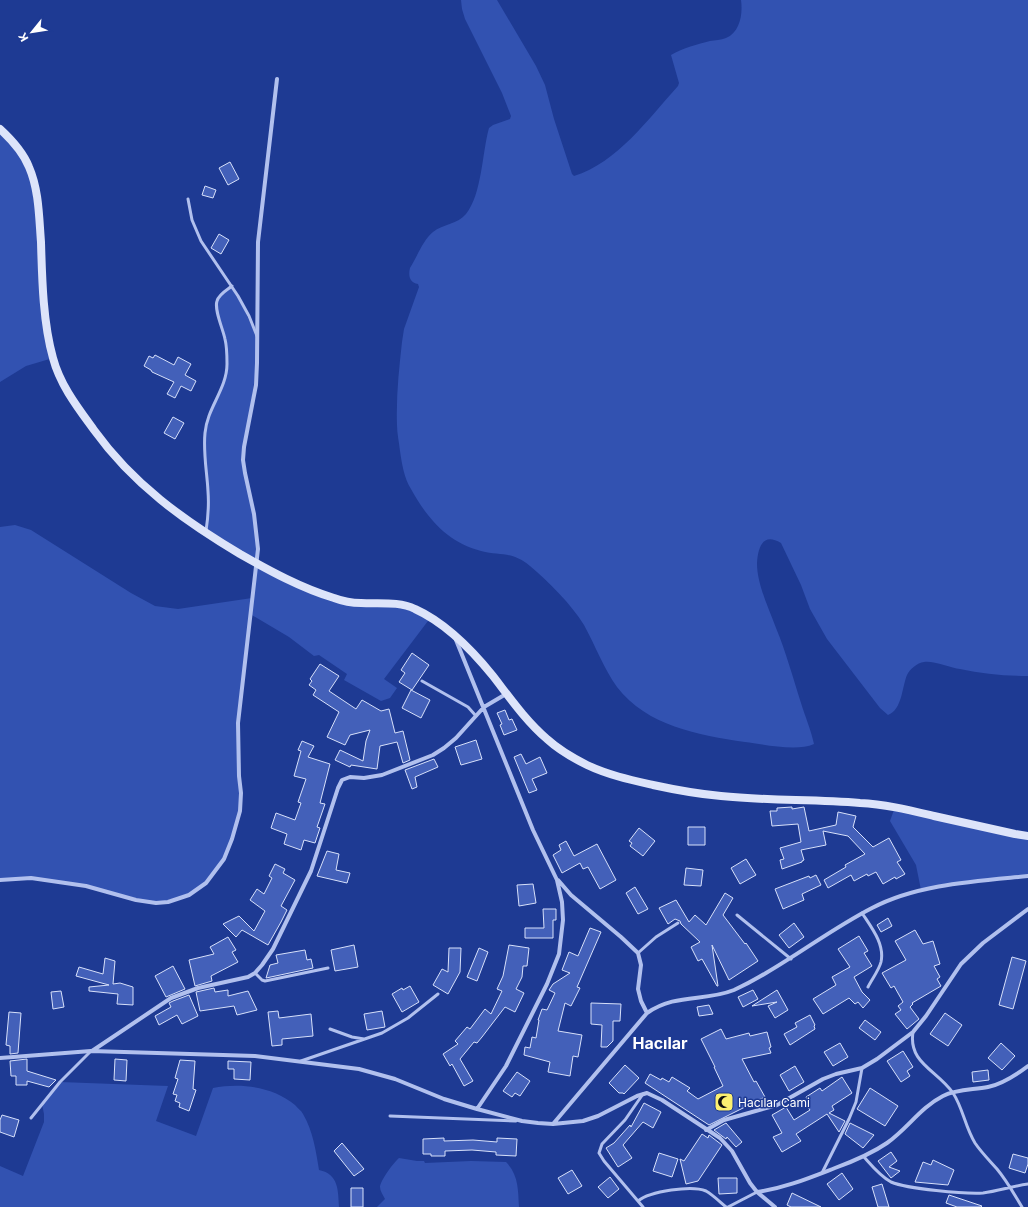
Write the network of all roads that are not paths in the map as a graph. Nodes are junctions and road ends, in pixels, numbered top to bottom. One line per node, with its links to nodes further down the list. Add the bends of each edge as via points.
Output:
1 (277, 79): 5 (street, via 258,242)
2 (0, 129): 6 (street, via 16,145 25,159 34,183 38,200 48,331 53,358 61,380 94,431 131,474 158,499)
3 (188, 200): 4 (lane, via 192,220 201,241)
4 (232, 286): 5 (lane, via 249,316); 6 (lane, via 217,301 216,309 226,340 227,366 205,434 208,493)
5 (257, 338): 7 (street, via 256,385 243,460 257,533)
6 (206, 533): 7 (street)
7 (256, 563): 8 (street, via 337,599 357,603 403,604 431,617); 15 (street, via 238,723 240,811 224,859 214,873 198,890 189,895 174,901 156,903 86,886 31,878)
8 (454, 634): 10 (street); 11 (street)
9 (422, 681): 12 (lane, via 468,707)
10 (506, 694): 11 (street); 13 (street, via 546,738 568,755 610,774 632,780 725,797 862,803 895,807)
11 (484, 707): 12 (street); 16 (street, via 533,830)
12 (476, 716): 24 (street, via 456,738 433,755 382,775 342,780 311,871 273,949)
13 (1028, 836)
14 (1028, 876): 18 (street, via 921,890 893,898)
15 (0, 880)
16 (557, 880): 21 (street); 38 (street, via 563,920 559,954 506,1066)
17 (1028, 909): 29 (street, via 983,943 961,964)
18 (862, 913): 22 (street); 25 (lane, via 879,941 881,956 881,962)
19 (737, 915): 22 (lane)
20 (678, 923): 21 (lane)
21 (638, 953): 27 (street, via 641,965 638,989)
22 (790, 959): 27 (street, via 733,990 668,1002)
23 (328, 968): 24 (lane, via 265,981)
24 (256, 972): 31 (street, via 171,998)
25 (868, 987)
26 (438, 994): 30 (lane, via 395,1026)
27 (647, 1013): 42 (street)
28 (330, 1029): 30 (lane)
29 (913, 1032): 35 (street); 36 (lane, via 912,1041 916,1054)
30 (366, 1039): 33 (lane)
31 (92, 1051): 32 (street); 33 (street, via 255,1056); 40 (lane, via 60,1082)
32 (0, 1058)
33 (300, 1062): 38 (street, via 358,1069 395,1078 444,1099)
34 (1028, 1066): 36 (street, via 996,1085)
35 (862, 1068): 43 (street, via 823,1079 776,1104 724,1120); 45 (lane, via 856,1102)
36 (952, 1092): 44 (street, via 934,1102 896,1136); 47 (lane, via 973,1139)
37 (643, 1094): 42 (street, via 583,1121); 43 (street, via 647,1093 662,1100); 49 (lane, via 625,1120 602,1144 599,1153)
38 (477, 1109): 41 (street)
39 (390, 1116): 41 (lane)
40 (31, 1118)
41 (522, 1121): 42 (street)
42 (553, 1124)
43 (706, 1130): 48 (street, via 727,1145)
44 (864, 1157): 45 (street); 47 (lane, via 880,1174 891,1181 911,1187 970,1193)
45 (822, 1173): 48 (street, via 788,1186)
46 (1028, 1184): 47 (lane)
47 (1010, 1187): 55 (lane)
48 (757, 1192): 50 (lane); 51 (street)
49 (638, 1201): 52 (lane); 53 (lane, via 649,1194 699,1189)
50 (735, 1203): 53 (lane); 54 (lane)
51 (773, 1206)
52 (643, 1207)
53 (727, 1207)
54 (736, 1207)
55 (1022, 1207)

